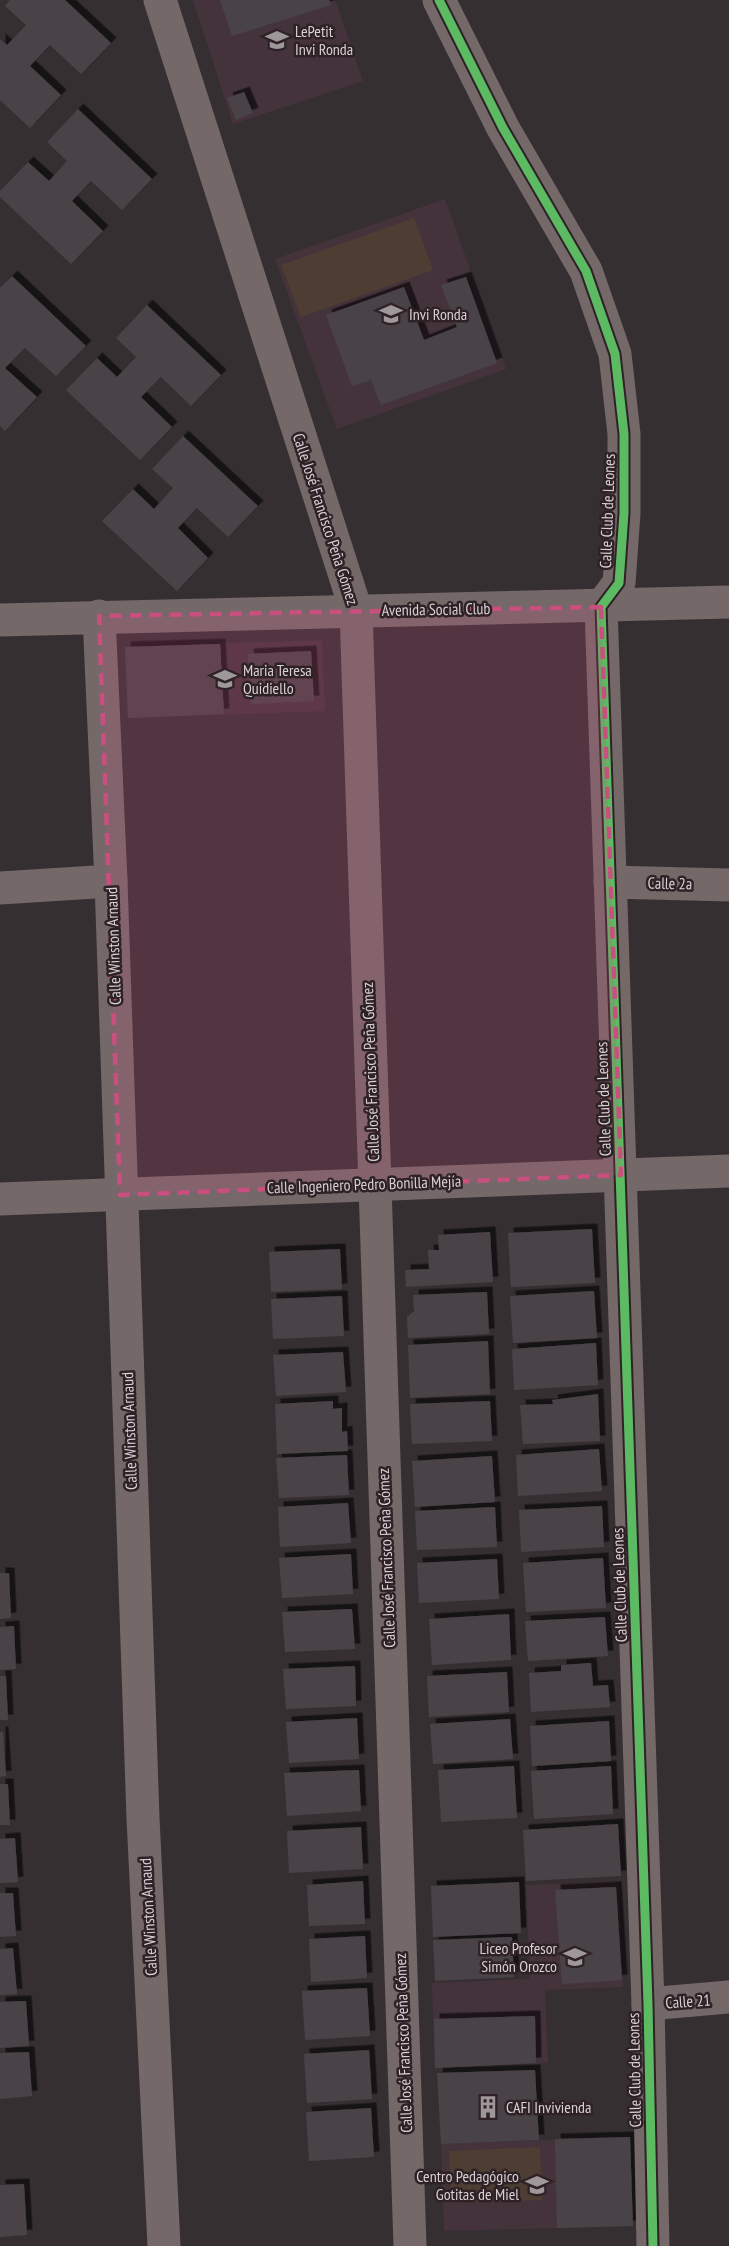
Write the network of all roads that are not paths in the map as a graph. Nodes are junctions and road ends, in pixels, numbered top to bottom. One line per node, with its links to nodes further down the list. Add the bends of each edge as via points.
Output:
1 (160, 0): 5 (street, Calle José Francisco Peña Gómez)
2 (439, 0): 4 (street, Calle Club de Leones, via 503,128 586,271 615,354 624,434 624,513 619,584)
3 (729, 602): 4 (street, Avenida Social Club)
4 (601, 607): 5 (street, Avenida Social Club); 9 (street, Calle Club de Leones)
5 (356, 610): 6 (street, Avenida Social Club); 14 (street, Calle José Francisco Peña Gómez)
6 (99, 616): 7 (street, Avenida Social Club); 8 (street, Calle Winston Arnaud)
7 (0, 620)
8 (111, 881): 11 (street); 15 (street, Calle Winston Arnaud)
9 (610, 882): 10 (street, Calle 2a); 13 (street, Calle Club de Leones)
10 (729, 885)
11 (0, 888)
12 (729, 1171): 13 (street, Calle Ingeniero Pedro Bonilla Mejía)
13 (621, 1175): 14 (street, Calle Ingeniero Pedro Bonilla Mejía); 18 (street, Calle Club de Leones)
14 (373, 1183): 15 (street, Calle Ingeniero Pedro Bonilla Mejía); 20 (street, Calle José Francisco Peña Gómez)
15 (120, 1195): 16 (street, Calle Ingeniero Pedro Bonilla Mejía); 19 (street, Calle Winston Arnaud, via 143,1818)
16 (0, 1199)
17 (729, 1997): 18 (street, Calle 21)
18 (648, 2004): 21 (street, Calle Club de Leones)
19 (165, 2246)
20 (410, 2246)
21 (653, 2246)

